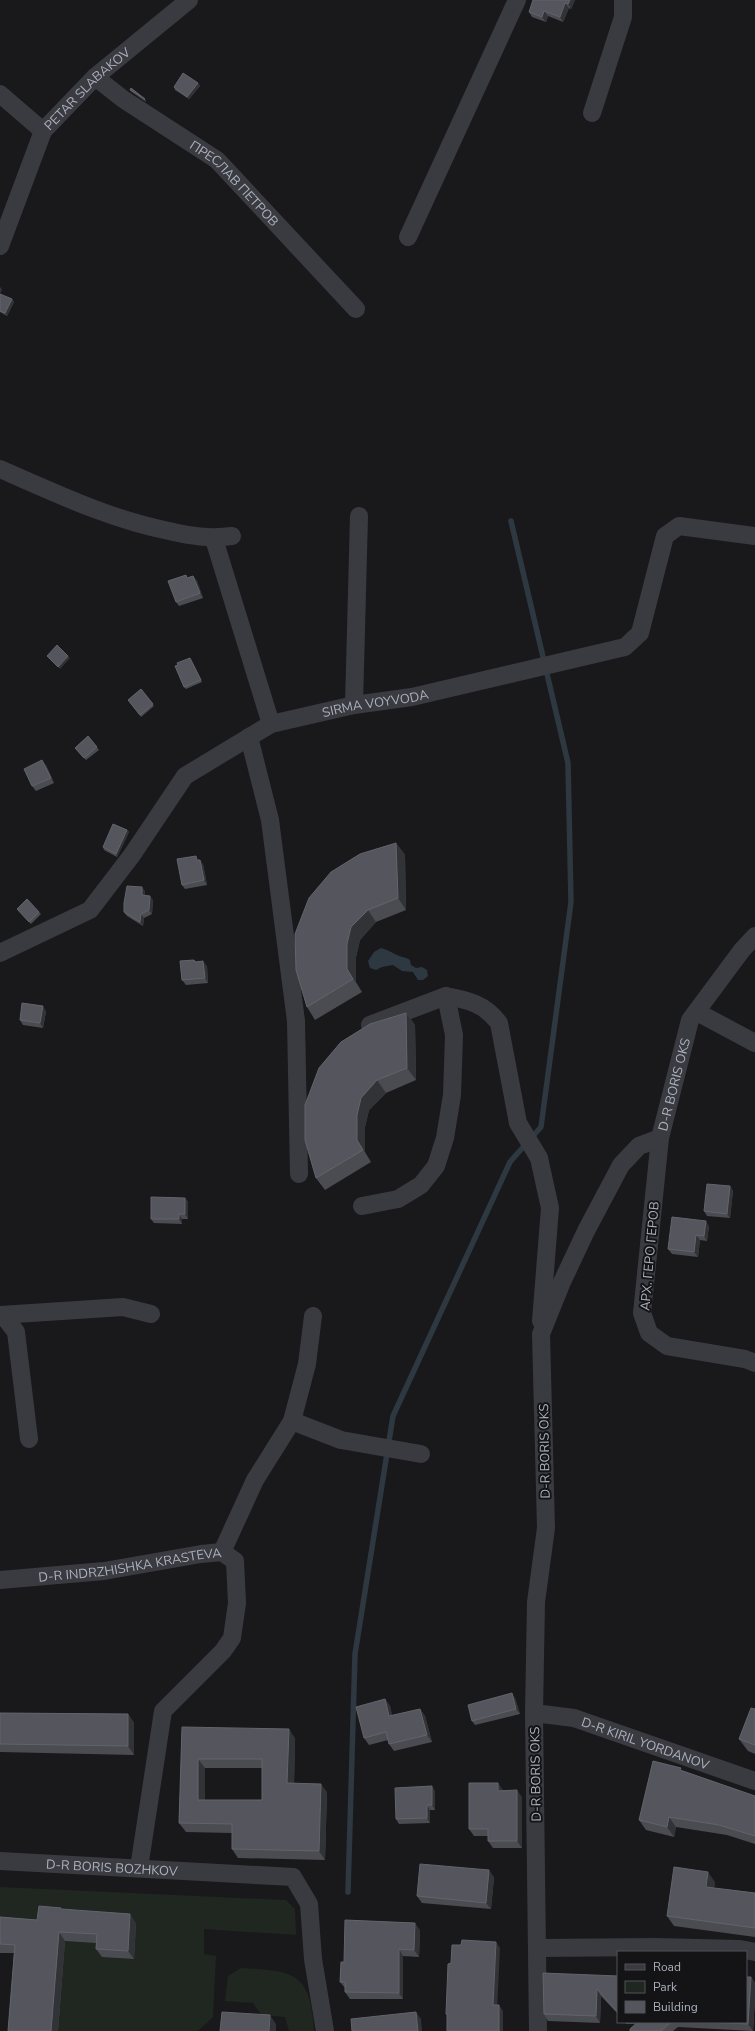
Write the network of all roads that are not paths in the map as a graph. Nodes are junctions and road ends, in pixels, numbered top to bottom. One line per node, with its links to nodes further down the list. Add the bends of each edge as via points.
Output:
1 (189, 0): 4 (street, PETAR SLABAKOV)
2 (517, 0): 8 (street)
3 (623, 0): 6 (street, via 623,17)
4 (95, 77): 7 (street, PETAR SLABAKOV); 10 (street, ПРЕСЛАВ ПЕТРОВ, via 123,100 217,160)
5 (0, 94): 7 (street)
6 (592, 113)
7 (43, 131): 9 (street, PETAR SLABAKOV)
8 (408, 237)
9 (0, 246)
10 (356, 309)
11 (0, 469): 15 (street, via 99,512 150,527)
12 (359, 516): 16 (street)
13 (232, 536): 15 (street)
14 (755, 536): 16 (street, SIRMA VOYVODA, via 679,526 665,536 640,633 625,647 412,697)
15 (214, 539): 17 (street)
16 (354, 705): 17 (street, SIRMA VOYVODA)
17 (270, 724): 18 (street, SIRMA VOYVODA)
18 (249, 737): 20 (street, SIRMA VOYVODA, via 185,776 132,855 90,910); 26 (street, via 270,820 295,1014)
19 (755, 936): 22 (street, D-R BORIS OKS)
20 (0, 953)
21 (446, 996): 23 (street); 27 (street, via 454,1035 452,1096 445,1138 436,1166 421,1185 398,1199); 31 (street, via 469,1000 491,1013 499,1023 518,1123 539,1158 550,1208)
22 (697, 1012): 24 (street); 25 (street, D-R BORIS OKS, via 690,1020)
23 (370, 1025)
24 (755, 1043)
25 (660, 1138): 31 (street, D-R BORIS OKS, via 639,1146 621,1165 580,1244); 32 (street, АРХ. ГЕРО ГЕРОВ, via 642,1313 649,1333 667,1346 745,1359)
26 (299, 1174)
27 (362, 1206)
28 (151, 1314): 29 (street, via 123,1306)
29 (1, 1315): 34 (street, via 16,1332)
30 (313, 1316): 33 (street, via 307,1364)
31 (541, 1334): 38 (street, D-R BORIS OKS, via 546,1528 536,1602)
32 (755, 1363)
33 (292, 1421): 35 (street, via 340,1440); 36 (street, via 255,1480)
34 (30, 1439)
35 (421, 1454)
36 (222, 1552): 37 (street, D-R INDRZHISHKA KRASTEVA, via 104,1571); 41 (street, D-R INDRZHISHKA KRASTEVA, via 235,1561 237,1603 232,1638 223,1652 163,1711)
37 (0, 1580)
38 (534, 1713): 39 (street, D-R KIRIL YORDANOV, via 574,1718); 42 (street, D-R BORIS OKS)
39 (755, 1781)
40 (0, 1861): 41 (street, D-R BORIS BOZHKOV)
41 (139, 1868): 44 (street, D-R BORIS BOZHKOV, via 293,1877 309,1904 313,1959)
42 (537, 1948): 43 (street, via 656,1947 740,1949); 45 (street, D-R BORIS OKS)
43 (755, 1952)
44 (325, 2031)
45 (538, 2031)

